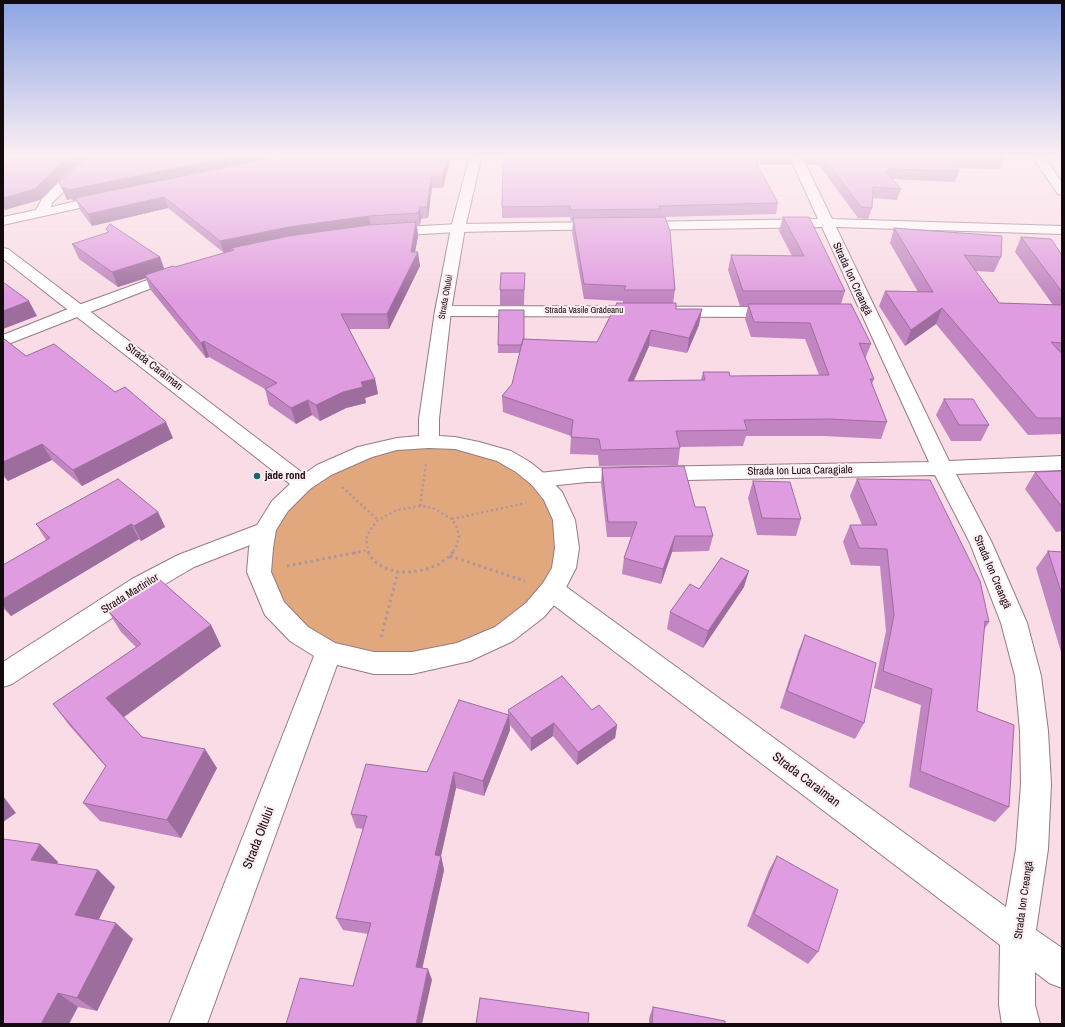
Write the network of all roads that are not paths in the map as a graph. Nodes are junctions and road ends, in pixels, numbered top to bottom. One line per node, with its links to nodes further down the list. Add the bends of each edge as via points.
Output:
1 (46, 203): 5 (street)
2 (85, 203): 5 (street)
3 (464, 203): 8 (street, Strada Oltului)
4 (817, 203): 7 (street, Strada Ion Creangă)
5 (42, 212): 6 (street)
6 (3, 221)
7 (826, 223): 8 (street); 9 (street); 19 (street, Strada Ion Creangă, via 860,313)
8 (458, 228): 10 (street); 14 (street, Strada Oltului)
9 (1062, 230)
10 (372, 233)
11 (3, 252): 13 (street, Strada Caraiman)
12 (190, 269): 13 (street)
13 (80, 310): 16 (street); 21 (street, Strada Caraiman)
14 (443, 311): 15 (street, Strada Vasile Grădeanu); 17 (street, Strada Oltului, via 429,419)
15 (790, 312)
16 (3, 341)
17 (429, 442): 20 (street, via 455,443 504,456); 21 (street, via 397,444 365,452 324,470)
18 (1062, 463): 19 (street, Strada Ion Luca Caragiale)
19 (942, 468): 20 (street, Strada Ion Luca Caragiale, via 587,475); 26 (street, Strada Ion Creangă, via 981,543 1014,623 1028,676 1036,784 1032,849)
20 (539, 480): 23 (street, via 554,497 564,520 567,548 564,568)
21 (303, 484): 22 (street, via 280,506)
22 (265, 530): 24 (street, via 259,572 274,608 299,634); 25 (street, Strada Martirilor, via 180,564 141,586)
23 (552, 590): 24 (street, via 535,610 504,634 461,653 412,663 374,663); 26 (street, Strada Caraiman)
24 (329, 652): 28 (street, Strada Oltului)
25 (3, 676)
26 (1018, 937): 27 (street, Strada Caraiman); 29 (street, Strada Ion Creangă, via 1017,1005)
27 (1062, 970)
28 (188, 1024)
29 (1021, 1024)

